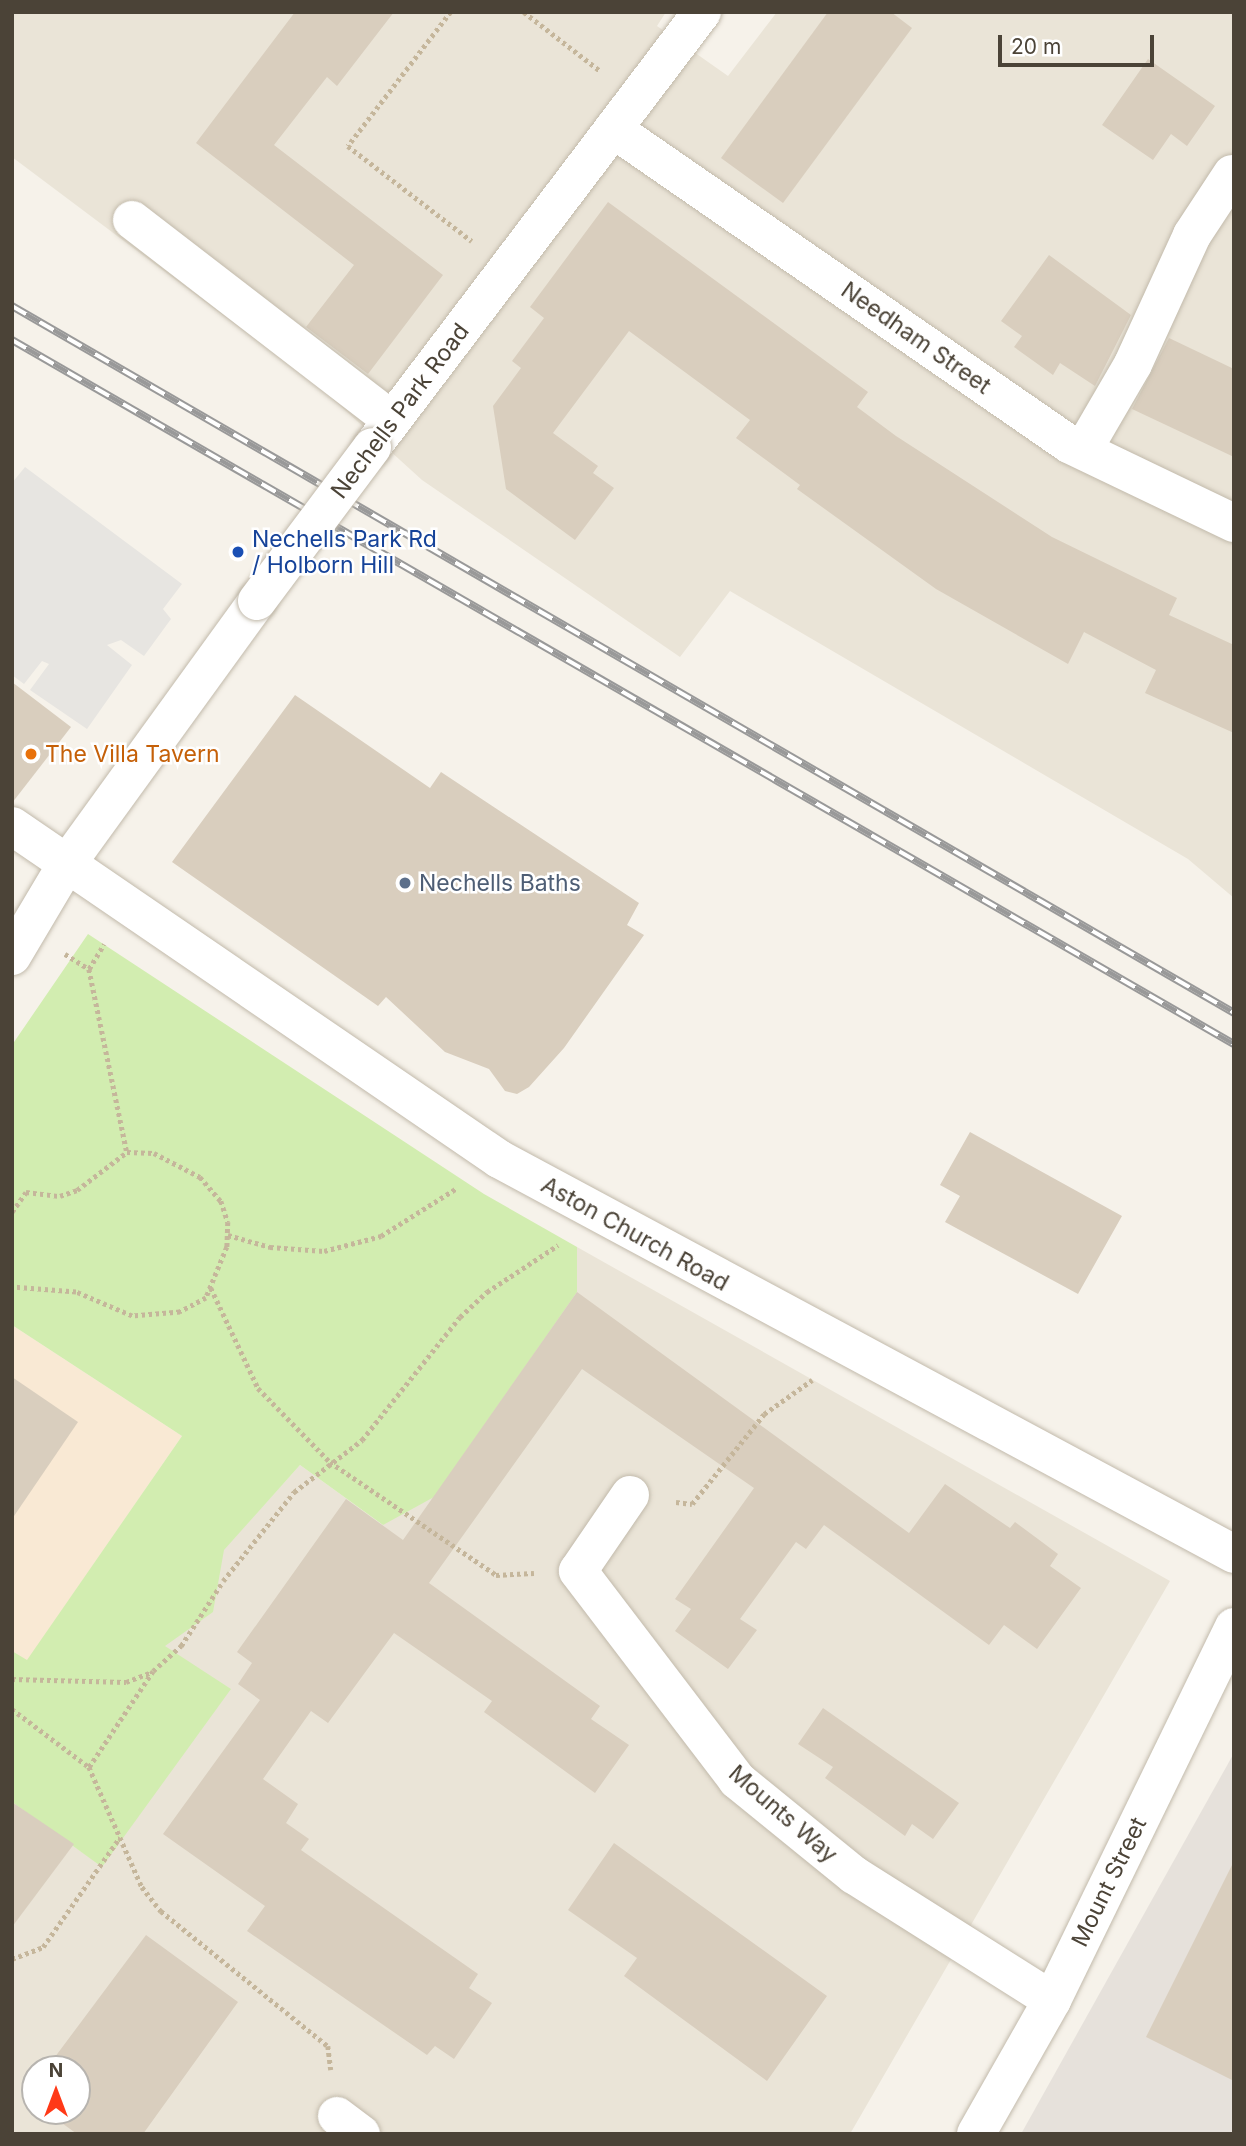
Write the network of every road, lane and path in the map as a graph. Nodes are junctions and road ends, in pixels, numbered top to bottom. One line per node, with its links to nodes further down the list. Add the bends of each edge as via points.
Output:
1 (451, 12): 8 (path, via 348,146)
2 (524, 12): 4 (path)
3 (702, 12): 4 (street, Nechells Park Road)
4 (636, 98): 5 (street, Nechells Park Road)
5 (613, 129): 8 (street, Nechells Park Road); 10 (street, Needham Street)
6 (1231, 174): 10 (street, via 1192,235 1133,364)
7 (132, 220): 9 (street)
8 (508, 268): 9 (street, Nechells Park Road)
9 (382, 433): 13 (street, Nechells Park Road, bridge)
10 (1083, 450): 11 (street, Needham Street)
11 (1234, 523)
12 (12, 826): 13 (street, Aston Church Road)
13 (66, 865): 14 (street, Aston Church Road); 15 (street, Nechells Park Road)
14 (126, 907): 16 (path); 18 (street, Aston Church Road)
15 (19, 943): 16 (path)
16 (89, 969): 17 (path)
17 (127, 1152): 19 (path, via 77,1190 60,1196 26,1192); 21 (path, via 176,1161 200,1177 221,1201)
18 (499, 1159): 20 (street, Aston Church Road); 21 (path, via 422,1215 381,1236 324,1251 270,1247)
19 (12, 1212)
20 (602, 1216): 24 (street, Aston Church Road); 25 (path, via 487,1292 460,1317 362,1440)
21 (228, 1235): 23 (path)
22 (12, 1287): 23 (path, via 76,1292 110,1311 157,1318 205,1298)
23 (211, 1287): 25 (path, via 258,1388)
24 (854, 1353): 26 (path, via 764,1414 692,1504); 27 (street, Aston Church Road)
25 (330, 1462): 28 (path, via 496,1575); 30 (path, via 259,1533 181,1646)
26 (630, 1495): 28 (street)
27 (1234, 1554)
28 (578, 1571): 36 (street, Mounts Way, via 737,1780 854,1875)
29 (1234, 1627): 36 (street, Mount Street)
30 (153, 1671): 31 (path, via 126,1682); 33 (path)
31 (12, 1679)
32 (12, 1709): 33 (path)
33 (89, 1767): 34 (path)
34 (120, 1836): 35 (path, via 43,1947); 37 (path, via 142,1887 161,1911 328,2046)
35 (12, 1959)
36 (1052, 2000): 38 (street, Mount Street)
37 (349, 2125)
38 (976, 2134)

